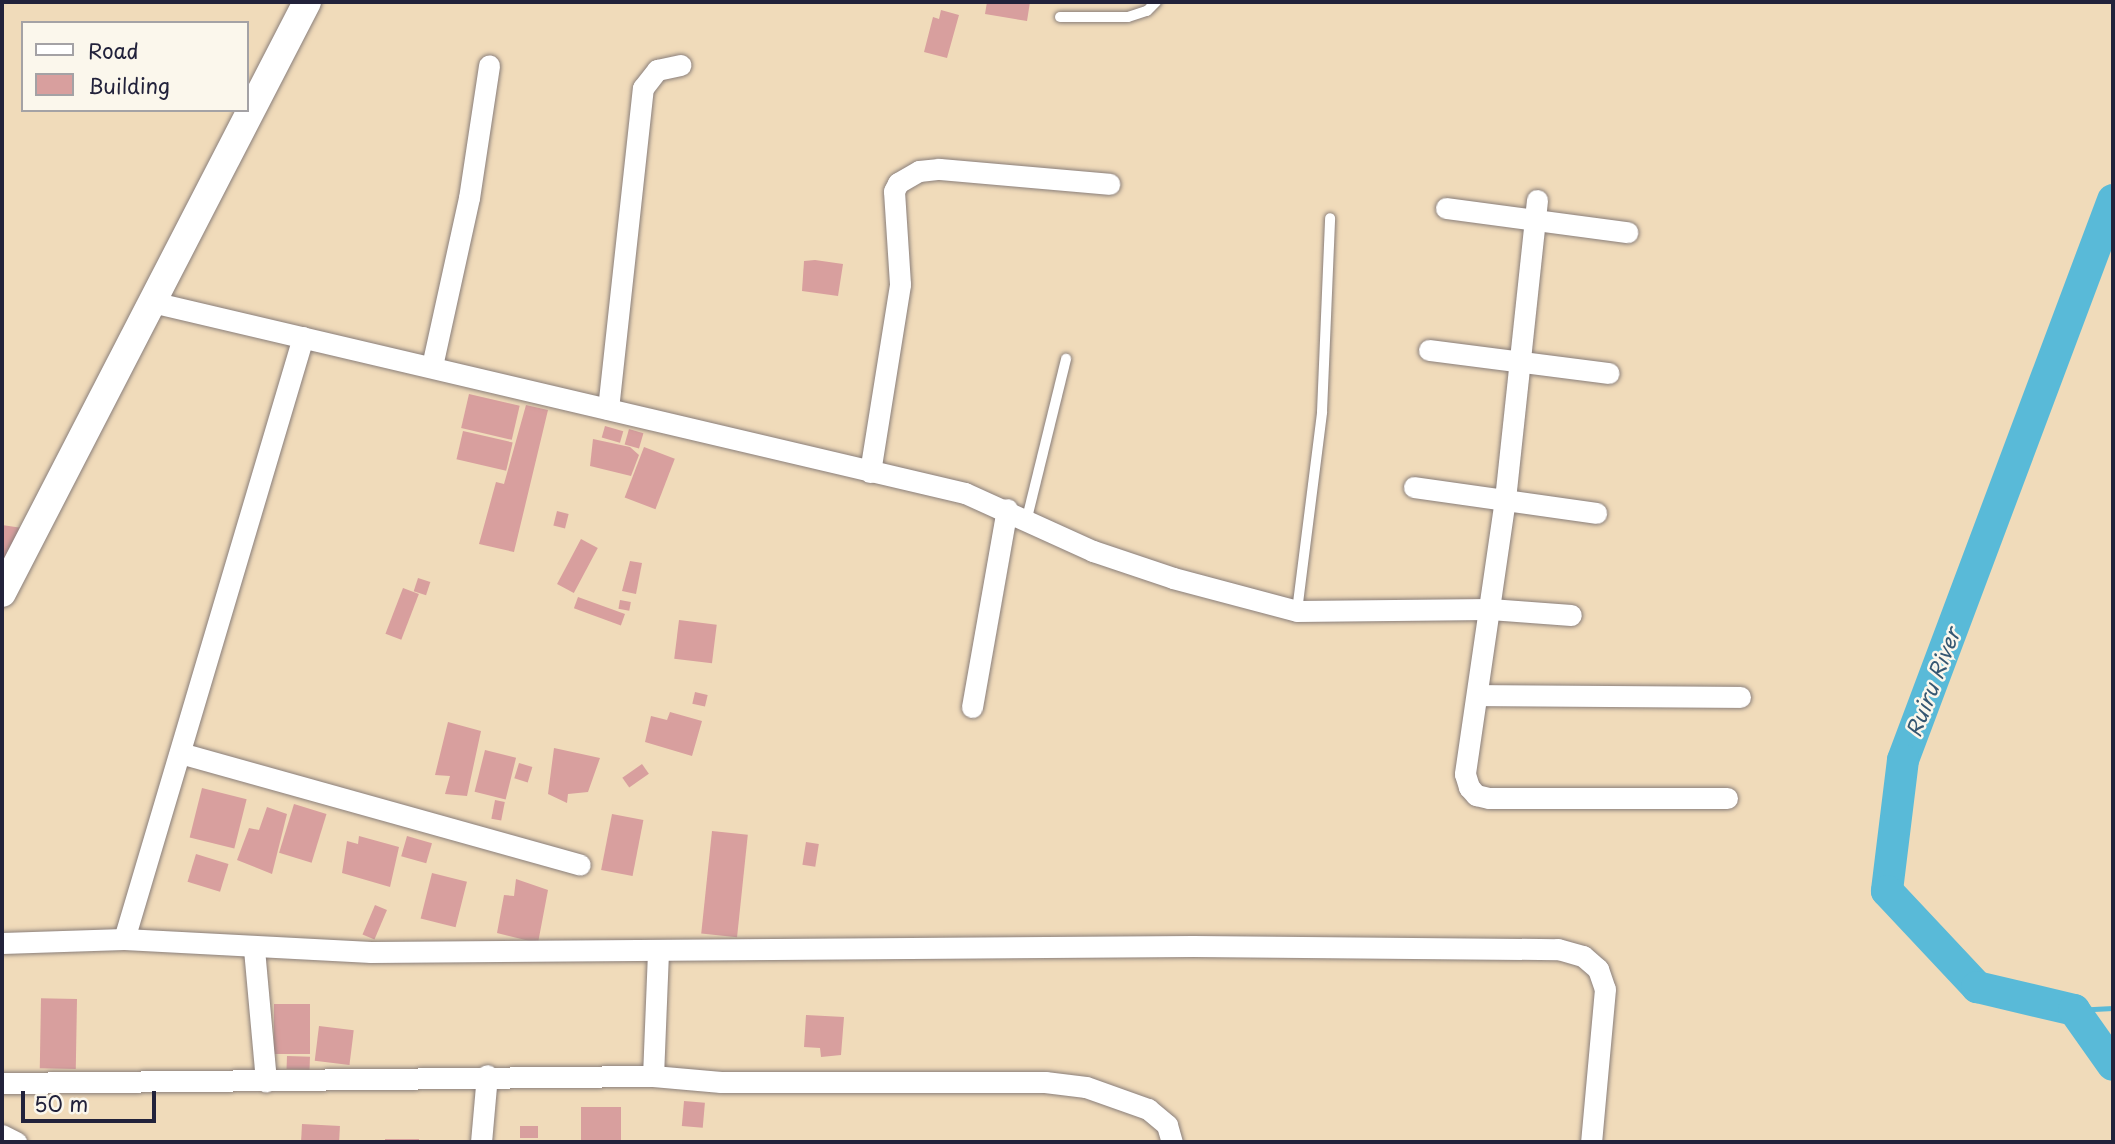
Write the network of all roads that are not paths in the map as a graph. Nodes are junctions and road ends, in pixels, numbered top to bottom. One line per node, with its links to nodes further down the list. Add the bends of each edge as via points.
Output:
1 (307, 2): 11 (street)
2 (1156, 2): 3 (lane, via 1147,11 1128,17)
3 (1060, 17)
4 (680, 65): 18 (street, via 657,70 643,88)
5 (489, 66): 16 (street, via 469,198)
6 (1109, 184): 19 (street, via 939,169 919,171 898,183 894,191 900,284)
7 (1446, 208): 8 (street)
8 (1536, 210): 10 (street); 15 (street)
9 (1330, 218): 27 (lane, via 1322,412)
10 (1627, 232)
11 (152, 302): 12 (street); 25 (street)
12 (303, 337): 16 (street); 32 (street)
13 (1429, 350): 15 (street)
14 (1066, 359): 24 (lane)
15 (1521, 360): 17 (street); 21 (street)
16 (432, 366): 18 (street)
17 (1609, 373)
18 (608, 409): 19 (street)
19 (870, 472): 22 (street, via 965,492)
20 (1414, 487): 21 (street)
21 (1505, 499): 23 (street); 26 (street)
22 (1007, 509): 24 (street); 31 (street)
23 (1595, 513)
24 (1027, 518): 27 (street, via 1093,551)
25 (2, 593)
26 (1490, 609): 27 (street); 28 (street); 29 (street)
27 (1297, 611)
28 (1571, 615)
29 (1477, 695): 30 (street); 33 (street, via 1465,774 1475,795)
30 (1740, 697)
31 (972, 707)
32 (180, 753): 34 (street); 35 (street)
33 (1727, 798)
34 (580, 865)
35 (124, 939): 36 (street); 37 (street)
36 (2, 943)
37 (254, 949): 38 (street); 41 (street)
38 (658, 952): 40 (street); 47 (street, via 1193,946 1558,949 1583,956 1598,969 1605,989)
39 (487, 1074): 40 (street); 41 (street); 45 (street)
40 (653, 1076): 46 (street, via 721,1082 1045,1082 1087,1087 1148,1109 1167,1125)
41 (266, 1081): 42 (street)
42 (2, 1083)
43 (2, 1135): 44 (street)
44 (16, 1142)
45 (481, 1142)
46 (1172, 1142)
47 (1591, 1142)

